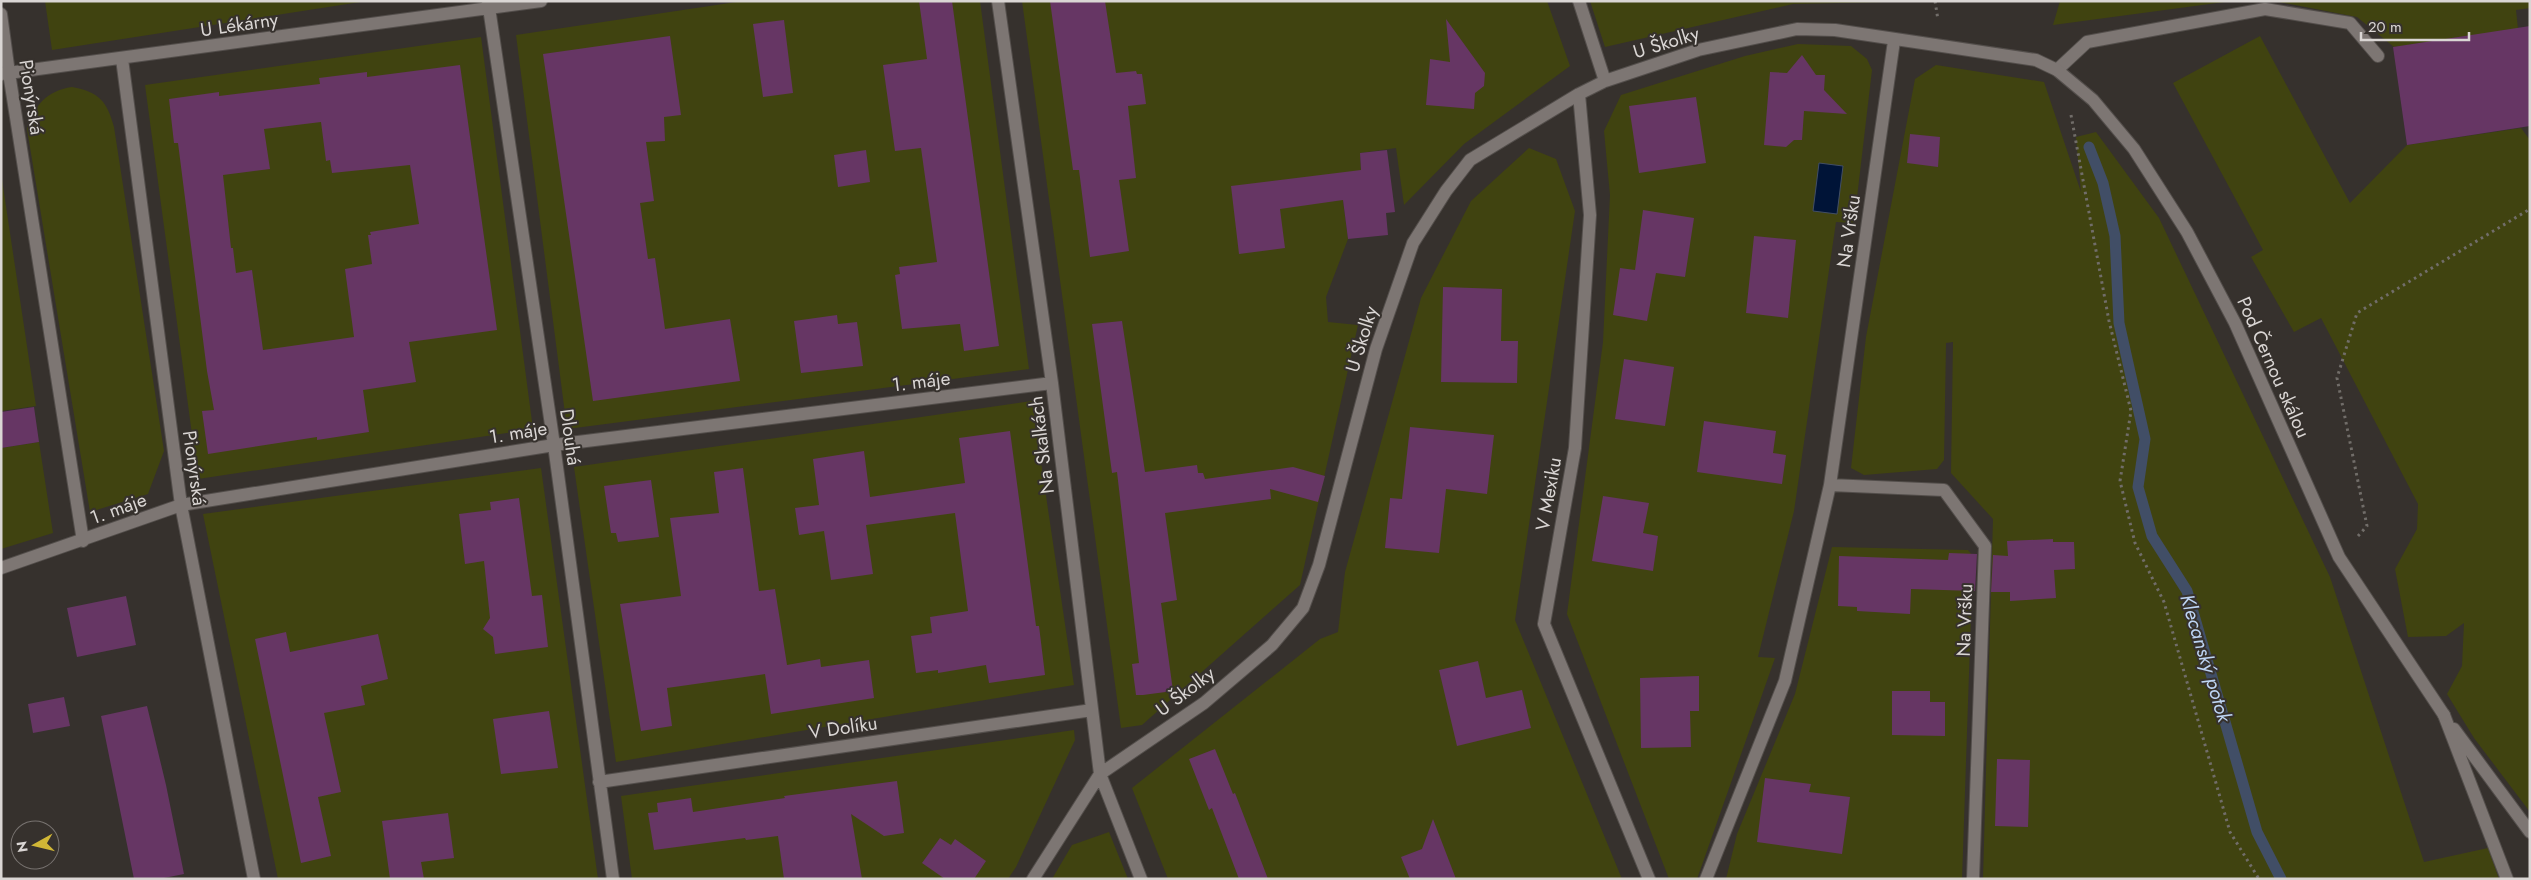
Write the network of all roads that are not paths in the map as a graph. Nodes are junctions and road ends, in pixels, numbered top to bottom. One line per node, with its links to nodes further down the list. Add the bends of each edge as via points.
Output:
1 (541, 1): 4 (street, U Lékárny)
2 (998, 1): 13 (street, Na Skalkách)
3 (1579, 1): 11 (street)
4 (489, 5): 8 (street, U Lékárny); 14 (street, Dlouhá)
5 (1, 14): 10 (street, Pionýrská)
6 (1894, 41): 9 (street, Pod Černou skálou, via 2036,60); 11 (street, U Školky, via 1835,30 1798,29 1698,50); 15 (street, Na Vršku)
7 (2378, 56): 9 (street, via 2350,23 2265,9 2087,42)
8 (122, 59): 10 (street, U Lékárny); 16 (street, Pionýrská)
9 (2057, 70): 20 (street, Pod Černou skálou, via 2094,100 2134,149 2187,232 2234,323 2339,557)
10 (5, 73): 17 (street, Pionýrská)
11 (1605, 81): 12 (street, U Školky)
12 (1579, 94): 21 (street, U Školky, via 1470,160 1413,243 1376,349 1319,565 1303,608 1272,645 1204,703); 28 (street, V Mexiku, via 1590,215 1575,448 1544,624)
13 (1052, 383): 14 (street, 1. máje); 19 (street, Na Skalkách)
14 (554, 445): 16 (street, 1. máje); 22 (street, Dlouhá)
15 (1830, 485): 29 (street, Na Vršku, via 1785,680); 30 (street, Na Vršku, via 1944,490 1985,546)
16 (181, 505): 17 (street, 1. máje); 24 (street, Pionýrská)
17 (83, 540): 18 (street, 1. máje)
18 (1, 568)
19 (1092, 710): 21 (street, Na Skalkách); 22 (street, V Dolíku)
20 (2444, 714): 23 (street, Pod Černou skálou); 31 (street)
21 (1100, 774): 26 (street, U Školky); 27 (street, Na Skalkách)
22 (599, 782): 25 (street, Dlouhá)
23 (2530, 832)
24 (254, 879)
25 (613, 879)
26 (1033, 879)
27 (1141, 879)
28 (1648, 879)
29 (1706, 879)
30 (1973, 879)
31 (2507, 879)

